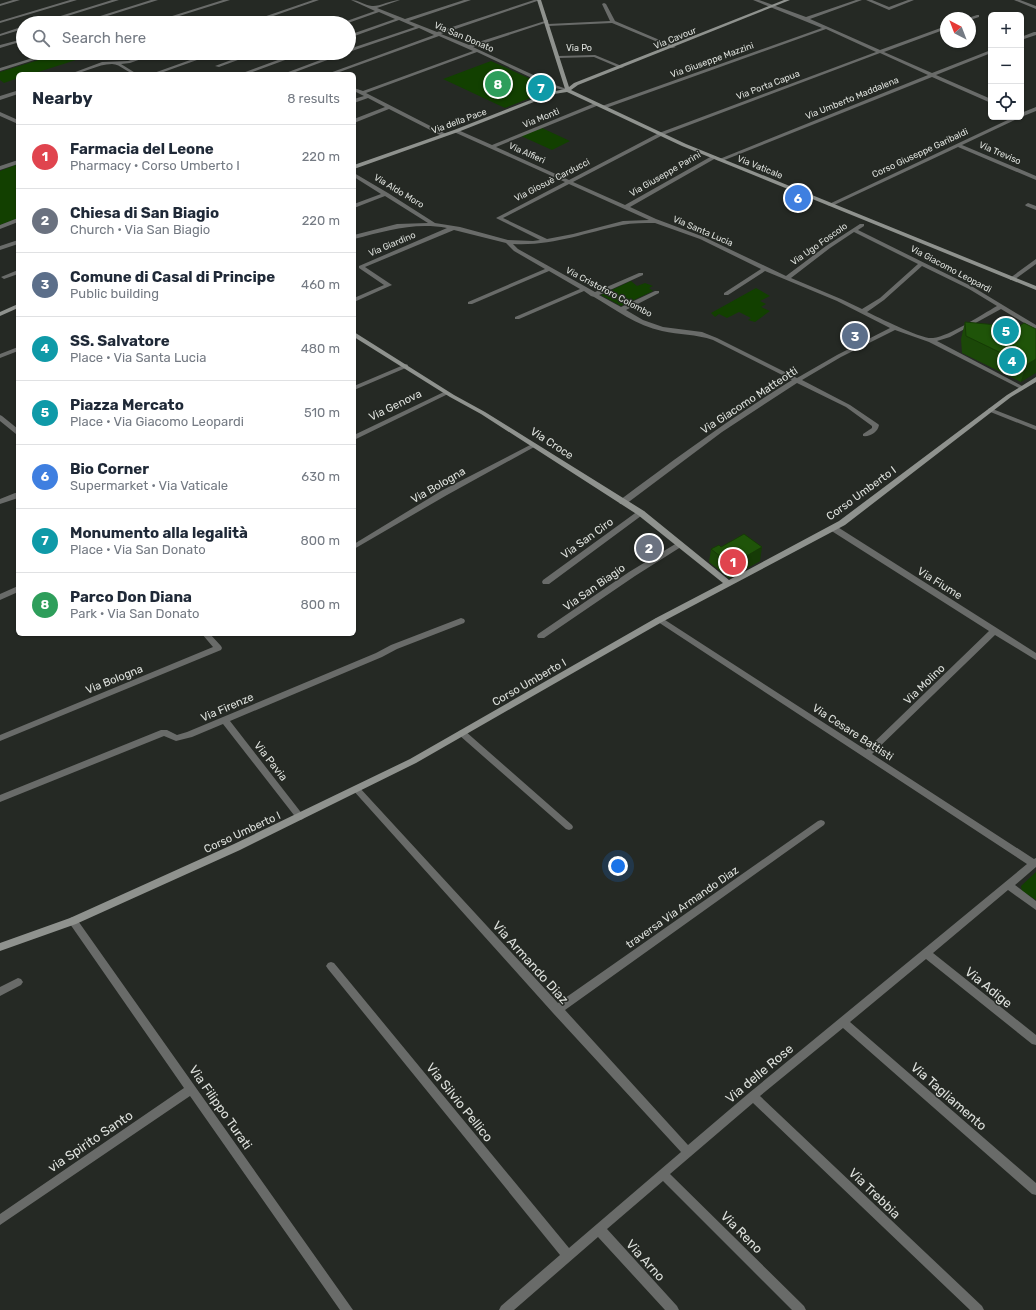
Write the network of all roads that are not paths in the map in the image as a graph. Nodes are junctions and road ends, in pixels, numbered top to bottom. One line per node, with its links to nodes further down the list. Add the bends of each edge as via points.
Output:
1 (18, 0): 18 (street)
2 (75, 0): 23 (street)
3 (117, 0): 24 (street)
4 (156, 0): 25 (street)
5 (228, 0): 26 (street)
6 (317, 0): 27 (street)
7 (353, 0): 20 (street, Via San Donato)
8 (398, 0): 20 (street)
9 (469, 0): 32 (street)
10 (539, 0): 35 (street); 42 (street)
11 (755, 0): 19 (street)
12 (788, 0): 19 (street, Via Cavour)
13 (860, 0): 31 (street)
14 (868, 0): 15 (street, via 889,9)
15 (912, 0)
16 (1016, 0): 21 (street)
17 (604, 4): 34 (street)
18 (0, 5)
19 (772, 6): 31 (street); 48 (street, Via Cavour)
20 (373, 8): 22 (street, Via San Donato)
21 (1036, 8)
22 (379, 11): 29 (street); 30 (street, Via San Donato)
23 (20, 16)
24 (63, 16)
25 (103, 16)
26 (175, 16)
27 (269, 16)
28 (16, 17): 33 (street)
29 (356, 19)
30 (398, 19): 32 (street, Via San Donato); 41 (street)
31 (806, 19): 37 (street)
32 (404, 21): 36 (street, Via San Donato)
33 (0, 22)
34 (613, 22): 35 (street); 48 (street)
35 (547, 23): 47 (street); 53 (street)
36 (418, 26): 42 (street, Via San Donato); 49 (street)
37 (825, 28): 51 (street); 80 (street, Via Giuseppe Mazzini)
38 (940, 29): 51 (street, Via Porta Capua)
39 (16, 30): 43 (street)
40 (1036, 33): 44 (street)
41 (356, 34)
42 (438, 34): 47 (street, Via San Donato); 69 (street)
43 (0, 35)
44 (1024, 38)
45 (16, 42): 46 (street)
46 (0, 47)
47 (469, 47): 50 (street, Via San Donato)
48 (674, 47): 62 (street, Via Cavour)
49 (356, 48)
50 (476, 51): 72 (street, Via San Donato, via 552,86); 74 (street)
51 (880, 52): 70 (street); 88 (street, Via Porta Capua)
52 (988, 52): 70 (street, Via Umberto Maddalena)
53 (558, 57): 62 (street, Via Po, via 595,56); 72 (street)
54 (32, 60): 63 (street)
55 (134, 60): 60 (street)
56 (195, 60): 66 (street)
57 (235, 60): 61 (street)
58 (282, 60): 67 (street)
59 (324, 60): 68 (street)
60 (113, 62): 64 (street); 65 (street)
61 (217, 66)
62 (622, 67): 72 (street, Via Cavour, via 576,84)
63 (0, 70)
64 (79, 72)
65 (131, 72)
66 (159, 72)
67 (248, 72)
68 (291, 72)
69 (334, 72)
70 (932, 74): 77 (street); 93 (street, Via Umberto Maddalena)
71 (356, 90): 74 (street)
72 (568, 90): 78 (street, Via Vaticale); 87 (street, Via della Pace, via 553,93)
73 (16, 93): 75 (street)
74 (365, 95): 76 (street); 79 (street)
75 (0, 98)
76 (356, 100)
77 (988, 100)
78 (597, 104): 80 (street, Via Vaticale); 91 (street, Via Monti)
79 (390, 107): 84 (street); 89 (street)
80 (604, 107): 88 (street, Via Vaticale)
81 (1036, 109): 83 (street, Corso Giuseppe Garibaldi)
82 (0, 114): 86 (street)
83 (1024, 114)
84 (356, 120)
85 (1010, 120): 90 (street, Corso Giuseppe Garibaldi)
86 (16, 121)
87 (456, 131): 89 (street, Via della Pace); 91 (street, Via Alfieri)
88 (662, 134): 92 (street, Via Vaticale); 99 (street, Via Giosuè Carducci)
89 (444, 135): 95 (street, Via della Pace)
90 (958, 145): 98 (street, Via Treviso); 102 (street, Corso Giuseppe Garibaldi)
91 (492, 147): 99 (street, Via Alfieri)
92 (714, 157): 93 (street, Via Vaticale); 104 (street, Via Giuseppe Parini)
93 (720, 160): 102 (street, Via Vaticale)
94 (16, 163): 96 (street)
95 (356, 166)
96 (0, 168)
97 (356, 176): 100 (street, Via Aldo Moro)
98 (1036, 178)
99 (569, 181): 104 (street, Via Alfieri); 114 (street, Via Giosuè Carducci, via 499,218)
100 (386, 194): 101 (street); 108 (street, Via Aldo Moro)
101 (356, 205)
102 (830, 205): 126 (street, Via Vaticale)
103 (1028, 205): 105 (street)
104 (626, 207): 107 (street, Via Alfieri)
105 (1036, 208)
106 (16, 221): 110 (street)
107 (656, 221): 114 (street, Via Santa Lucia, via 623,223); 121 (street, Via Santa Lucia, via 702,238)
108 (433, 224): 111 (street, Via Santa Lucia); 113 (street, Via Santa Lucia, via 396,226)
109 (862, 225): 112 (street, Via Ugo Foscolo)
110 (0, 227)
111 (453, 228): 115 (street, Via Santa Lucia); 132 (street, Via Giardino, via 360,267 389,285)
112 (854, 230): 119 (street, Via Giacomo Leopardi); 125 (street, Via Ugo Foscolo)
113 (356, 236)
114 (547, 241): 115 (street, Via Santa Lucia)
115 (508, 242): 120 (street, Via Cristoforo Colombo, via 516,250)
116 (16, 243): 117 (street)
117 (0, 248)
118 (1036, 261): 126 (street)
119 (922, 263): 135 (street, Via Giacomo Leopardi, via 971,288); 137 (street, via 882,299)
120 (549, 269): 128 (street, Via Cristoforo Colombo); 133 (street)
121 (766, 270): 125 (street, Via Santa Lucia); 130 (street)
122 (16, 273): 124 (street)
123 (641, 274): 131 (street)
124 (4, 277)
125 (787, 278): 137 (street, Via Santa Lucia)
126 (1012, 279): 127 (street, Via Vaticale)
127 (1036, 288)
128 (584, 289): 131 (street, Via Cristoforo Colombo); 139 (street)
129 (658, 292): 136 (street)
130 (726, 294)
131 (593, 295): 136 (street, Via Cristoforo Colombo)
132 (356, 299)
133 (470, 303)
134 (16, 307): 138 (street)
135 (1000, 307): 141 (street, Via Giacomo Leopardi); 143 (street, via 948,336)
136 (620, 310): 148 (street, Via Cristoforo Colombo, via 662,329 702,334 715,339)
137 (862, 312): 140 (street, Via Santa Lucia)
138 (0, 314)
139 (517, 318)
140 (895, 328): 143 (street, Via Santa Lucia); 148 (street, Via Giacomo Matteotti)
141 (1036, 328)
142 (356, 335): 146 (street, Via Croce)
143 (931, 341): 150 (street, Via Santa Lucia)
144 (16, 352): 145 (street)
145 (0, 356)
146 (406, 366): 149 (street); 151 (street, Via Croce)
147 (1036, 379): 150 (street, Corso Umberto I)
148 (797, 380): 156 (street, Via Cristoforo Colombo, via 868,418 876,425 875,429); 161 (street, Via Giacomo Matteotti, via 688,452)
149 (356, 387)
150 (1021, 387): 152 (street, Corso Umberto I)
151 (446, 393): 157 (street, Via Genova); 158 (street, Via Croce)
152 (990, 410): 154 (street); 163 (street, Corso Umberto I)
153 (0, 417): 155 (street)
154 (1036, 428)
155 (16, 430)
156 (865, 436)
157 (356, 437)
158 (534, 445): 161 (street, Via Croce); 165 (street, Via Bologna, via 444,493)
159 (16, 496): 160 (street)
160 (0, 502)
161 (623, 502): 162 (street, Via Croce)
162 (641, 513): 164 (street, Via Croce); 166 (street, Via San Ciro)
163 (833, 528): 167 (street, Corso Umberto I); 172 (street, Via Fiume)
164 (680, 545): 167 (street, Via Croce); 174 (street, Via San Biagio, via 632,574)
165 (356, 546)
166 (546, 582)
167 (728, 583): 170 (street, Corso Umberto I)
168 (16, 591): 169 (street)
169 (0, 597)
170 (659, 620): 177 (street, Corso Umberto I); 179 (street, Via Cesare Battisti)
171 (461, 621): 176 (street, Via Firenze)
172 (995, 630): 175 (street, Via Fiume); 179 (street, Via Molino)
173 (208, 636): 178 (street, Via Bologna, via 218,648)
174 (541, 636)
175 (1036, 657)
176 (224, 720): 181 (street, Via Firenze, via 176,738 164,732); 182 (street, Via Pavia)
177 (462, 733): 180 (street, Corso Umberto I); 184 (street)
178 (0, 738)
179 (867, 754): 185 (street, Via Cesare Battisti)
180 (356, 789): 182 (street, Corso Umberto I); 194 (street, Via Armando Diaz)
181 (0, 799)
182 (300, 817): 188 (street, Corso Umberto I)
183 (821, 823): 194 (street, traversa Via Armando Diaz)
184 (569, 827)
185 (1035, 863): 186 (street, Via delle Rose)
186 (1008, 885): 187 (street); 190 (street, Via delle Rose)
187 (1036, 906)
188 (73, 921): 189 (street, Corso Umberto I); 197 (street, Via Filippo Turati)
189 (0, 947)
190 (926, 954): 195 (street, Via delle Rose); 196 (street, Via Adige)
191 (331, 966): 204 (street, Via Silvio Pellico)
192 (18, 982): 193 (street)
193 (0, 992)
194 (557, 1010): 199 (street, Via Armando Diaz)
195 (843, 1022): 198 (street, Via delle Rose); 201 (street, Via Tagliamento)
196 (1036, 1041)
197 (191, 1089): 202 (street, via Spirito Santo); 205 (street, Via Filippo Turati)
198 (753, 1096): 199 (street, Via delle Rose); 209 (street, Via Trebbia)
199 (688, 1152): 200 (street, Via delle Rose)
200 (664, 1174): 203 (street, Via delle Rose); 208 (street, Via Reno)
201 (1036, 1190)
202 (2, 1215)
203 (599, 1229): 204 (street, Via delle Rose); 207 (street, Via Arno)
204 (568, 1256): 206 (street, Via delle Rose)
205 (347, 1310)
206 (504, 1310)
207 (673, 1310)
208 (800, 1310)
209 (978, 1310)

